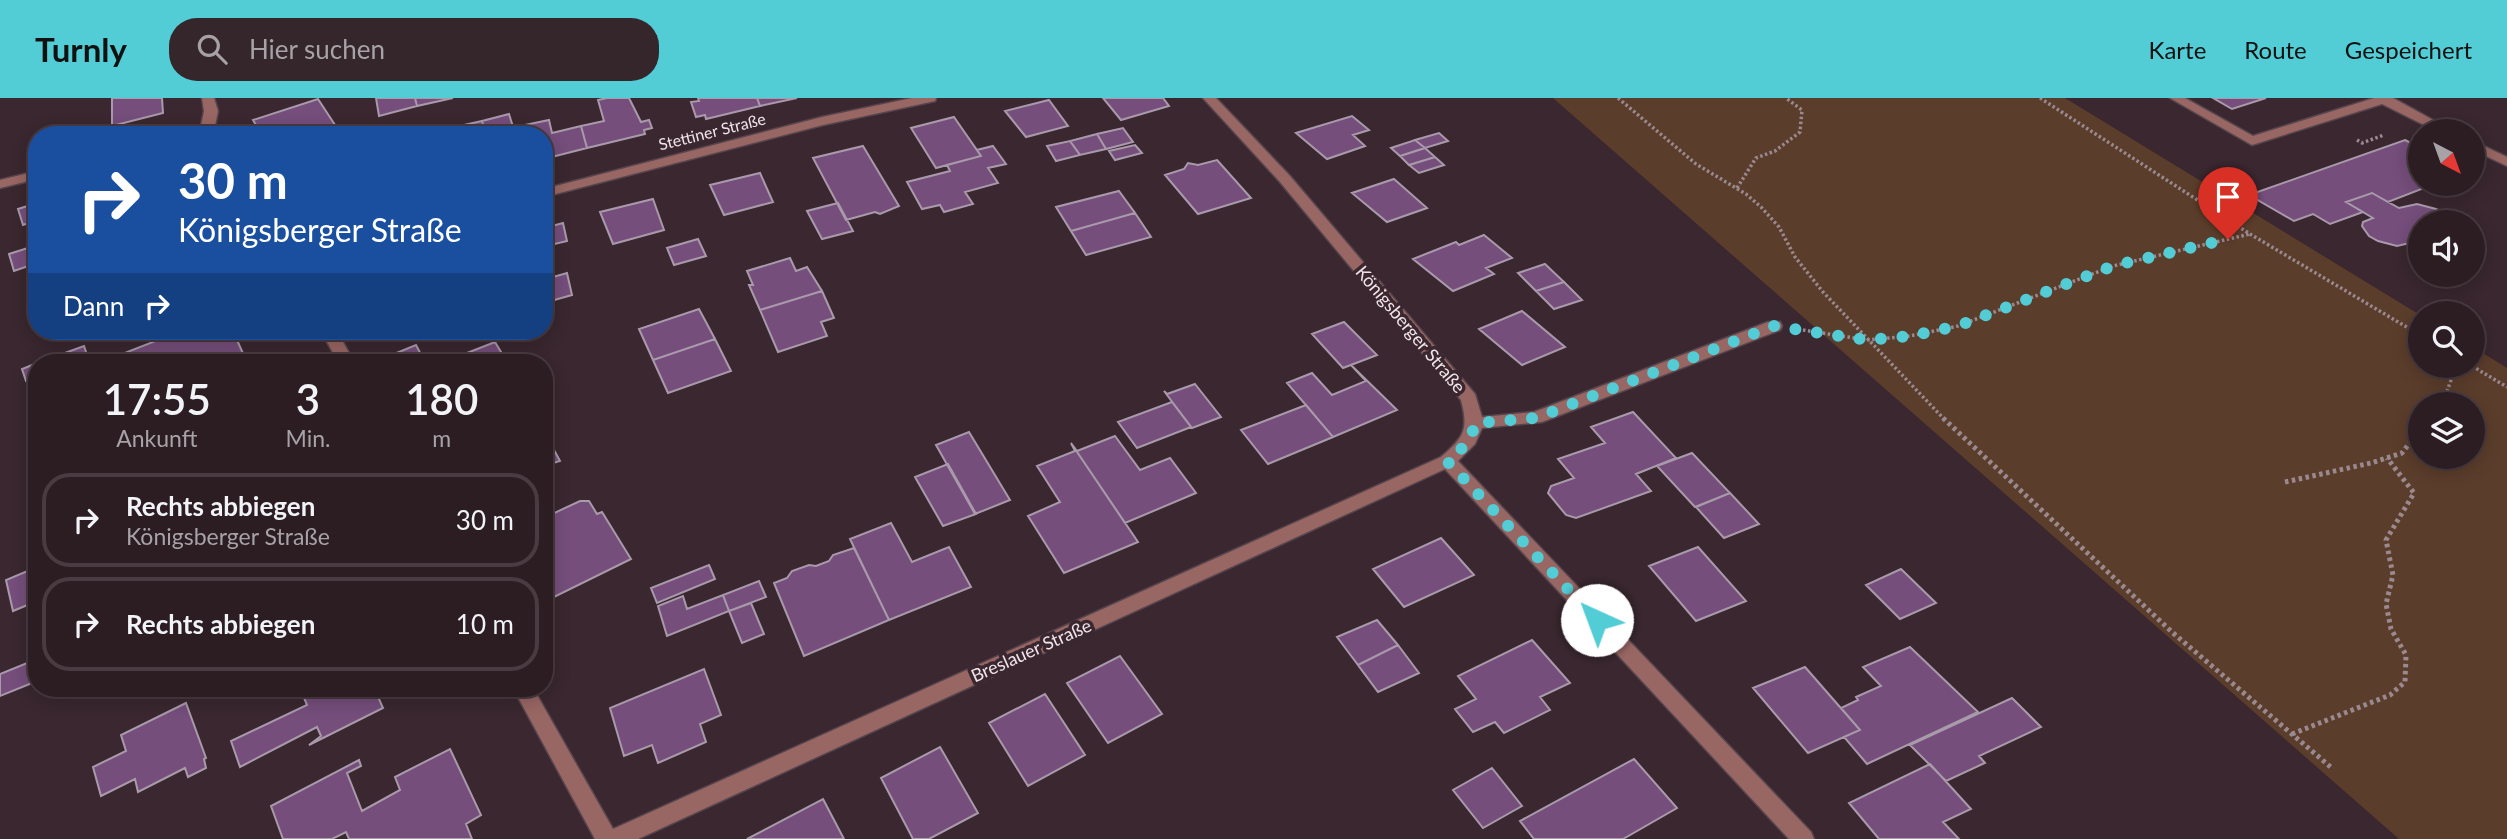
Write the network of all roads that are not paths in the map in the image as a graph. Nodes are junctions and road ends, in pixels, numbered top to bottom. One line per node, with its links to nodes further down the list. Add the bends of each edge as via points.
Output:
1 (208, 98): 7 (street)
2 (930, 98): 12 (street, Stettiner Straße)
3 (1209, 98): 14 (street, Königsberger Straße, via 1285,179 1469,398)
4 (2176, 98): 5 (street, via 2252,141)
5 (2385, 99): 6 (street)
6 (2423, 119)
7 (211, 126)
8 (2485, 151): 9 (street)
9 (2507, 162)
10 (28, 177): 11 (street)
11 (0, 184)
12 (553, 191)
13 (1774, 326): 14 (street, via 1536,418)
14 (1476, 423): 15 (street, via 1468,443)
15 (1447, 461): 18 (street, Breslauer Straße); 19 (street)
16 (528, 697): 17 (street)
17 (607, 839)
18 (615, 839)
19 (1803, 839)

